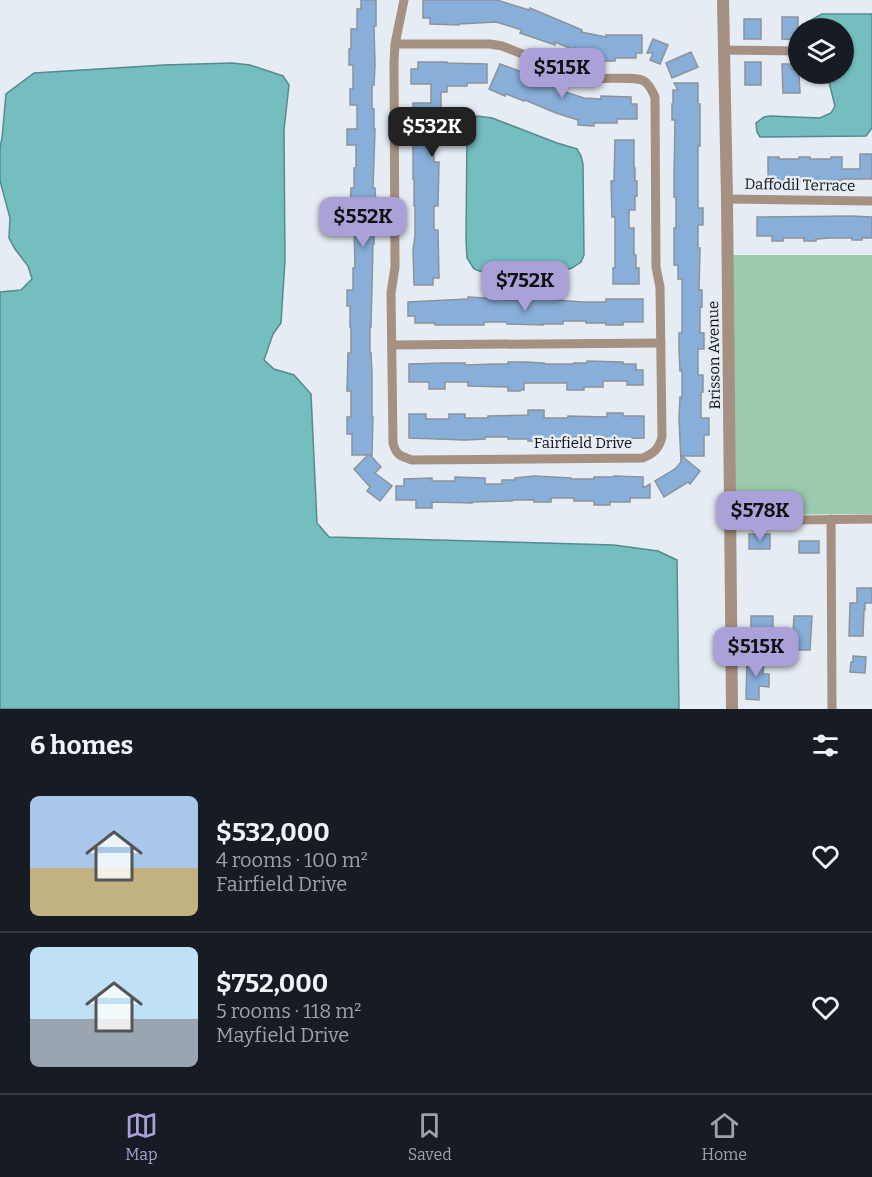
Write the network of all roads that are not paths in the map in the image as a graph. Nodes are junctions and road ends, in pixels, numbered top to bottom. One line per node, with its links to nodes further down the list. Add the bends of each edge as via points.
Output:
1 (404, 0): 3 (street, Fairfield Drive)
2 (723, 0): 4 (street, Brisson Avenue)
3 (395, 44): 8 (street, Fairfield Drive, via 502,46 582,77 634,79 651,88 655,97); 9 (street, Fairfield Drive)
4 (724, 50): 5 (street); 6 (street, Brisson Avenue)
5 (788, 51)
6 (727, 199): 7 (street, Daffodil Terrace); 12 (street, Brisson Avenue)
7 (872, 201)
8 (660, 343): 9 (street); 9 (street, Fairfield Drive, via 662,437 654,453 643,458 424,460 412,460 394,450)
9 (392, 345)
10 (831, 519): 11 (street); 12 (street); 14 (street)
11 (872, 519)
12 (731, 520): 13 (street, Brisson Avenue)
13 (732, 709)
14 (832, 709)

